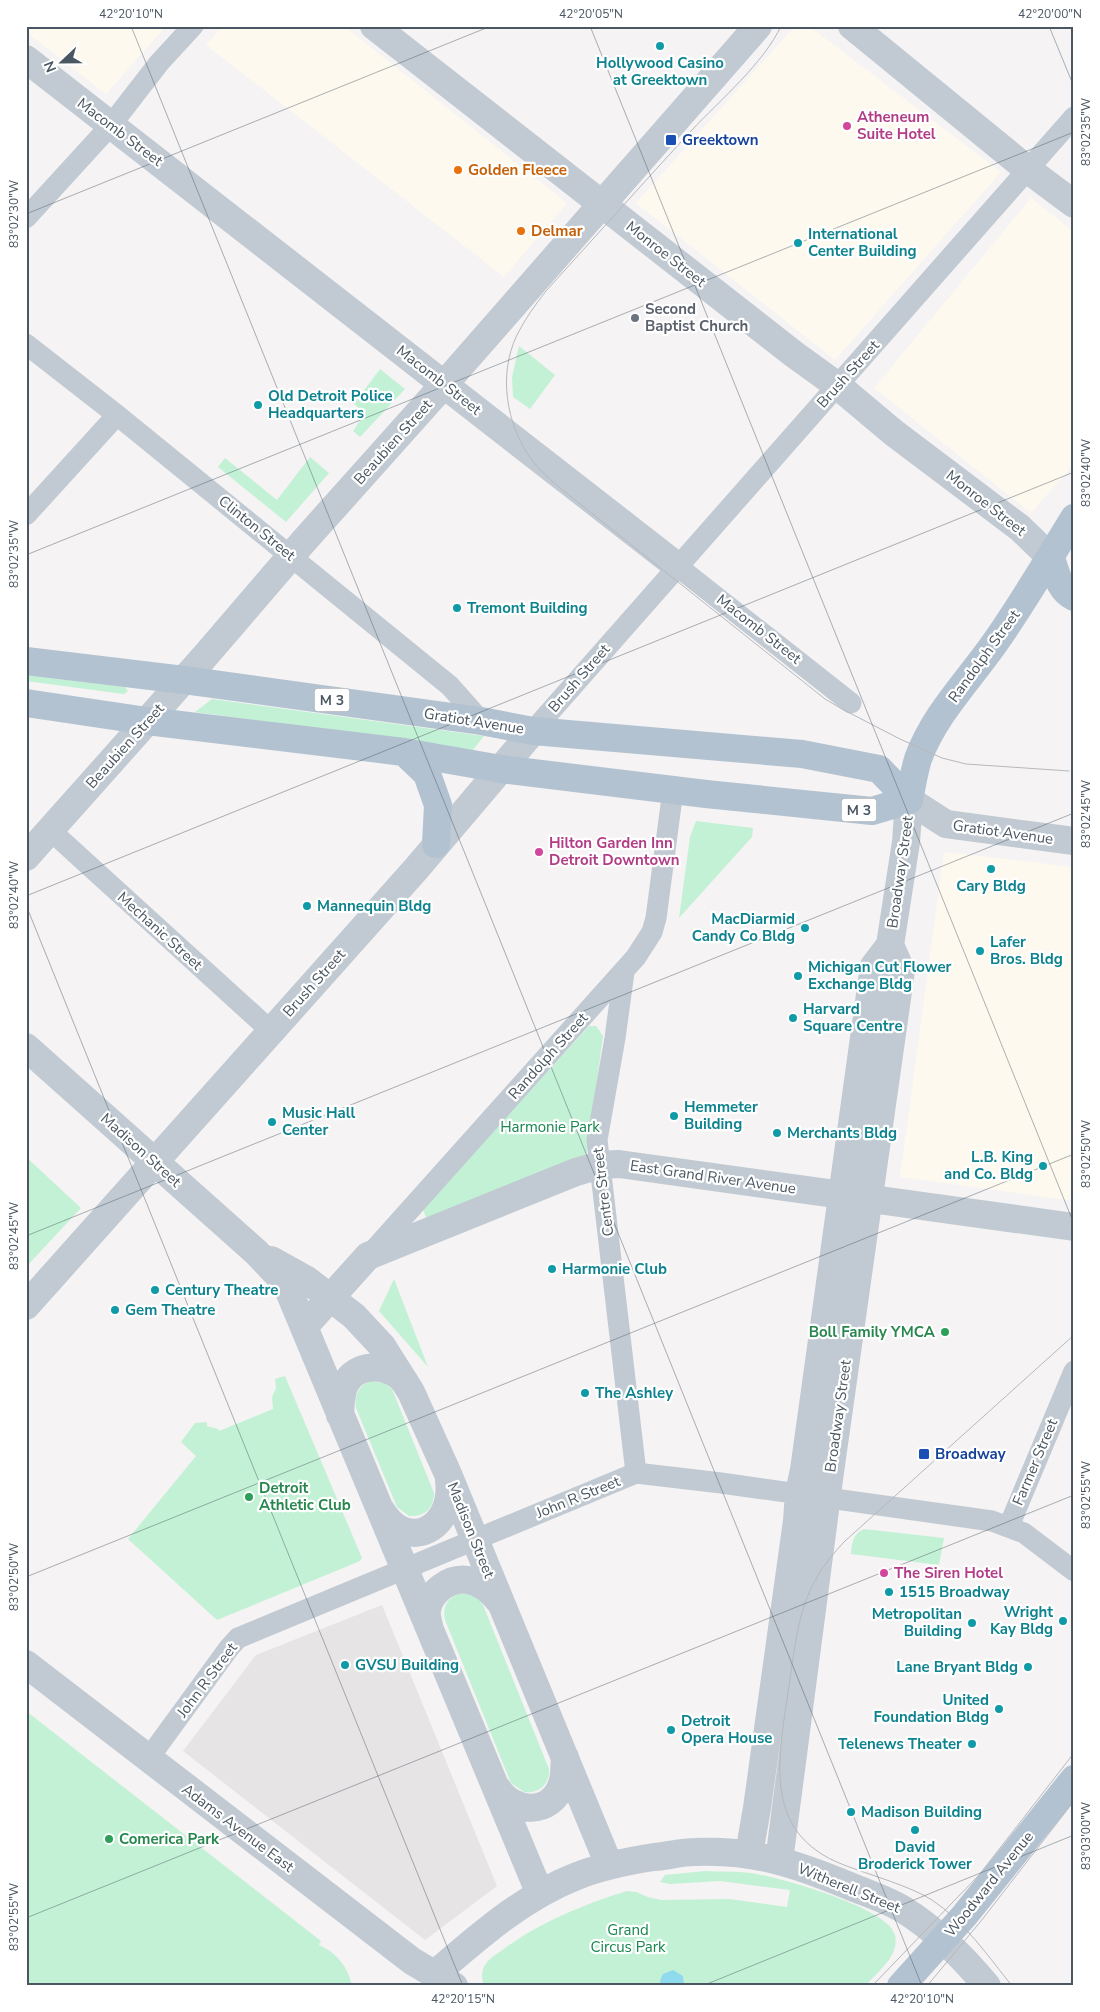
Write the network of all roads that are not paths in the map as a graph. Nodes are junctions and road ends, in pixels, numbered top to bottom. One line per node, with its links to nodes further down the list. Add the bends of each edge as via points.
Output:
1 (193, 26): 7 (street)
2 (374, 26): 9 (street, Monroe Street)
3 (758, 26): 9 (street, Beaubien Street)
4 (852, 26): 8 (street)
5 (26, 59): 7 (street, Macomb Street)
6 (1074, 117): 8 (street, Brush Street)
7 (111, 125): 11 (street); 13 (street, Macomb Street)
8 (1027, 169): 10 (street); 14 (street, Brush Street)
9 (601, 204): 13 (street, Beaubien Street); 14 (street, Monroe Street)
10 (1074, 204)
11 (26, 218)
12 (26, 344): 15 (street, Clinton Street)
13 (444, 384): 18 (street, Beaubien Street); 20 (street, Macomb Street)
14 (838, 386): 19 (street, Monroe Street); 20 (street, Brush Street)
15 (117, 415): 16 (street); 18 (street, Clinton Street)
16 (26, 515)
17 (1074, 518): 19 (main road, Randolph Street)
18 (291, 556): 23 (street, Beaubien Street); 27 (street, Clinton Street, via 450,686)
19 (1062, 559): 21 (main road, Monroe Street, via 1062,587); 32 (main road, Randolph Street, via 959,690 933,729 918,759)
20 (677, 566): 25 (street, Macomb Street); 28 (street, Brush Street)
21 (1074, 597)
22 (26, 661): 23 (main road, Gratiot Avenue / M 3)
23 (184, 680): 26 (street, Beaubien Street); 27 (main road, Gratiot Avenue / M 3)
24 (26, 703): 26 (main road, M 3)
25 (851, 703)
26 (147, 721): 29 (main road, M 3); 33 (street, Beaubien Street)
27 (481, 721): 28 (main road, Gratiot Avenue / M 3)
28 (533, 731): 30 (street, Brush Street); 32 (main road, Gratiot Avenue / M 3, via 802,754 879,769)
29 (404, 752): 30 (main road, M 3); 35 (main road, via 427,774 438,806)
30 (502, 770): 31 (main road, M 3); 35 (street, Brush Street)
31 (673, 790): 32 (main road, M 3, via 872,811); 37 (street, Randolph Street, via 656,918 645,946)
32 (909, 800): 34 (street, Gratiot Avenue / M 3, via 946,824); 42 (street, Broadway Street, via 890,945 901,970)
33 (50, 830): 36 (street, Beaubien Street); 38 (street, Mechanic Street)
34 (1066, 840)
35 (436, 844): 38 (street, Brush Street)
36 (26, 857)
37 (624, 972): 41 (street, Centre Street, via 597,1140); 45 (street, Randolph Street)
38 (271, 1031): 40 (street, Brush Street)
39 (26, 1047): 40 (street, Madison Street)
40 (154, 1162): 44 (street, Madison Street); 47 (street, Brush Street)
41 (600, 1165): 42 (street, East Grand River Avenue, via 619,1164); 45 (street, East Grand River Avenue); 52 (street, Centre Street)
42 (855, 1197): 43 (street, East Grand River Avenue); 54 (street, Broadway Street); 55 (street, Broadway Street)
43 (1074, 1227)
44 (256, 1252): 46 (street, Madison Street); 48 (street, Madison Street, via 289,1292)
45 (368, 1256): 46 (street, Randolph Street)
46 (331, 1297): 48 (street, Randolph Street); 50 (street, Madison Street, via 382,1346)
47 (26, 1306)
48 (304, 1327): 51 (street, Madison Street)
49 (1074, 1371): 57 (street, Farmer Street)
50 (411, 1392): 51 (street, via 403,1380 379,1367 358,1371 346,1382); 53 (street, Madison Street)
51 (340, 1415): 56 (street, Madison Street)
52 (636, 1473): 54 (street, John R Street); 58 (street, John R Street)
53 (448, 1474): 56 (street, via 450,1487 446,1511 440,1522 429,1529 418,1532 400,1529); 58 (street, Madison Street)
54 (799, 1494): 55 (street, John R Street); 68 (street, Broadway Street)
55 (828, 1498): 57 (street, John R Street); 69 (street, Broadway Street)
56 (378, 1504): 59 (street, Madison Street)
57 (1009, 1526): 60 (street, John R Street, via 1024,1533)
58 (475, 1540): 59 (street, John R Street); 61 (street, Madison Street)
59 (405, 1569): 62 (street, Madison Street); 65 (street, John R Street, via 238,1638)
60 (1074, 1571)
61 (501, 1603): 62 (street, via 484,1586 468,1580 456,1580 433,1596 427,1608); 64 (street, Madison Street)
62 (428, 1626): 67 (street, Madison Street)
63 (26, 1664): 65 (street, Adams Avenue East)
64 (565, 1757): 67 (street, via 562,1785 543,1805 520,1808 503,1797); 70 (street, Madison Street)
65 (148, 1759): 73 (street, Adams Avenue East)
66 (1074, 1779): 72 (main road, Woodward Avenue)
67 (495, 1784): 71 (street, Madison Street)
68 (749, 1854): 69 (street, Witherell Street); 70 (street, Witherell Street, via 693,1852)
69 (779, 1860): 72 (street, Witherell Street, via 903,1909)
70 (609, 1865): 71 (street, Witherell Street, via 576,1876)
71 (540, 1894): 73 (street, Witherell Street, via 481,1935)
72 (944, 1940): 74 (main road, Woodward Avenue); 75 (street, Witherell Street)
73 (438, 1982)
74 (901, 1986)
75 (987, 1986)

